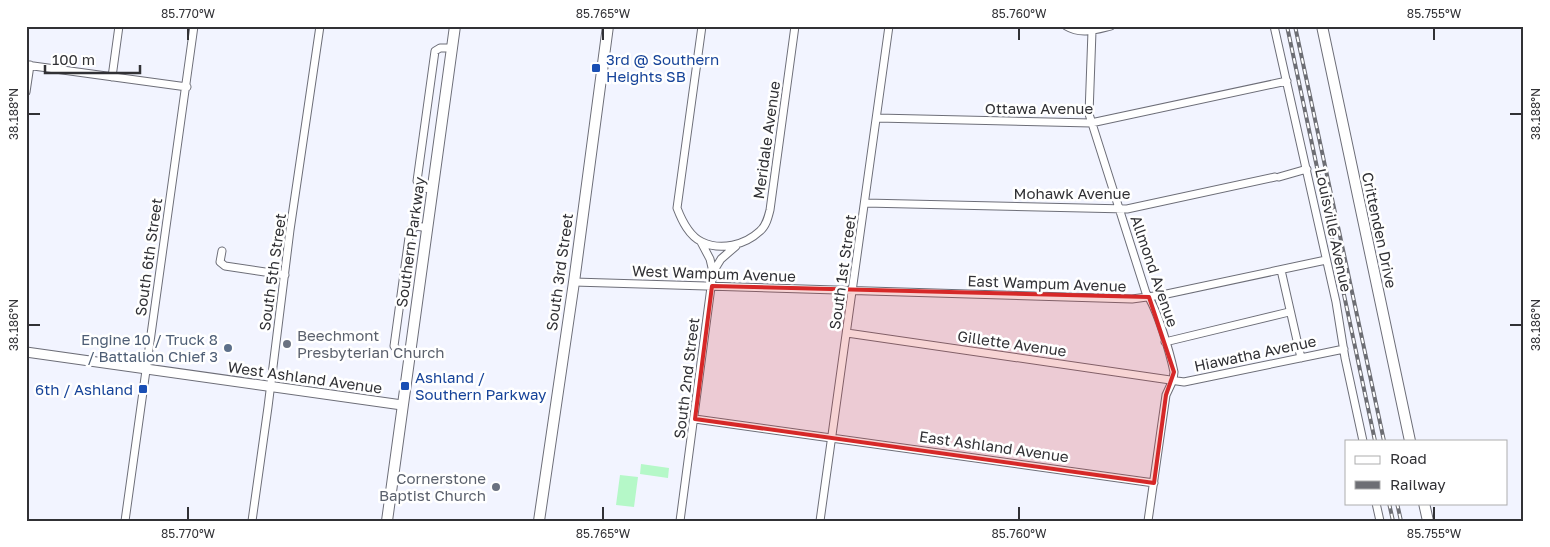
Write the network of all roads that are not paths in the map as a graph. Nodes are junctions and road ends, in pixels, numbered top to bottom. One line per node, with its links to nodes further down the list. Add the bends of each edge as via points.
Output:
1 (119, 26): 16 (street)
2 (194, 26): 18 (street, South 6th Street)
3 (320, 26): 33 (street, South 5th Street)
4 (455, 26): 14 (main road, Southern Parkway)
5 (608, 26): 34 (main road, South 3rd Street)
6 (702, 26): 27 (street, via 677,208 685,226)
7 (795, 26): 28 (street, Meridale Avenue, via 770,210 760,232)
8 (890, 26): 20 (street, South 1st Street)
9 (1066, 26): 13 (street, via 1076,31)
10 (1111, 26): 13 (street)
11 (1274, 26): 17 (street, Louisville Avenue)
12 (1322, 26): 52 (main road, Crittenden Drive)
13 (1092, 31): 21 (street, Allmond Avenue, via 1089,114)
14 (452, 48): 23 (main road, Southern Parkway); 23 (street, via 435,51 420,156 417,181 423,188)
15 (28, 65): 16 (street); 19 (street)
16 (112, 77): 18 (street)
17 (1287, 81): 21 (street, Ottawa Avenue); 22 (street, Louisville Avenue)
18 (186, 87): 45 (street, South 6th Street)
19 (26, 92)
20 (877, 118): 21 (street, Ottawa Avenue); 24 (street, South 1st Street)
21 (1092, 123): 25 (street, Allmond Avenue)
22 (1307, 170): 25 (street, Mohawk Avenue); 30 (street, Louisville Avenue)
23 (432, 190): 26 (main road, Southern Parkway)
24 (865, 202): 25 (street, Mohawk Avenue); 36 (street, South 1st Street)
25 (1119, 209): 37 (street, Allmond Avenue)
26 (427, 228): 43 (main road, Southern Parkway); 43 (street, via 417,226 410,230 394,346 398,351)
27 (701, 242): 28 (street, Meridale Avenue, via 718,246); 32 (street)
28 (739, 244): 32 (street, Meridale Avenue, via 725,255)
29 (222, 251): 33 (street, via 220,262 225,266)
30 (1326, 260): 31 (street, East Wampum Avenue); 41 (street, Louisville Avenue)
31 (1281, 270): 37 (street, East Wampum Avenue); 38 (street)
32 (714, 272): 35 (street, South 2nd Street)
33 (285, 276): 47 (street, South 5th Street)
34 (574, 282): 35 (street, West Wampum Avenue); 59 (main road, South 3rd Street)
35 (712, 286): 36 (street, West Wampum Avenue); 49 (street, South 2nd Street)
36 (853, 291): 37 (street, East Wampum Avenue); 39 (street, South 1st Street)
37 (1149, 297): 40 (street, Allmond Avenue)
38 (1290, 312): 40 (street); 44 (street)
39 (847, 333): 46 (street, Gillette Avenue); 50 (street, South 1st Street)
40 (1165, 342): 46 (street, Allmond Avenue, via 1174,368)
41 (1344, 349): 44 (street, Hiawatha Avenue); 51 (street, Louisville Avenue)
42 (26, 352): 45 (street, West Ashland Avenue)
43 (410, 352): 48 (main road, Southern Parkway)
44 (1301, 358): 46 (street, Hiawatha Avenue, via 1194,381)
45 (146, 369): 47 (street, West Ashland Avenue); 56 (street, South 6th Street)
46 (1173, 380): 53 (street, Allmond Avenue, via 1167,390)
47 (271, 387): 48 (street, West Ashland Avenue); 57 (street, South 5th Street)
48 (402, 405): 58 (main road, Southern Parkway)
49 (695, 419): 50 (street); 60 (street, South 2nd Street)
50 (831, 437): 53 (street, East Ashland Avenue); 61 (street, South 1st Street)
51 (1363, 440)
52 (1410, 440)
53 (1154, 483): 62 (street, Allmond Avenue)
54 (1376, 504): 63 (street)
55 (1424, 504): 64 (main road)
56 (125, 521)
57 (252, 521)
58 (387, 521)
59 (539, 521)
60 (680, 521)
61 (820, 521)
62 (1148, 521)
63 (1380, 521)
64 (1428, 521)

